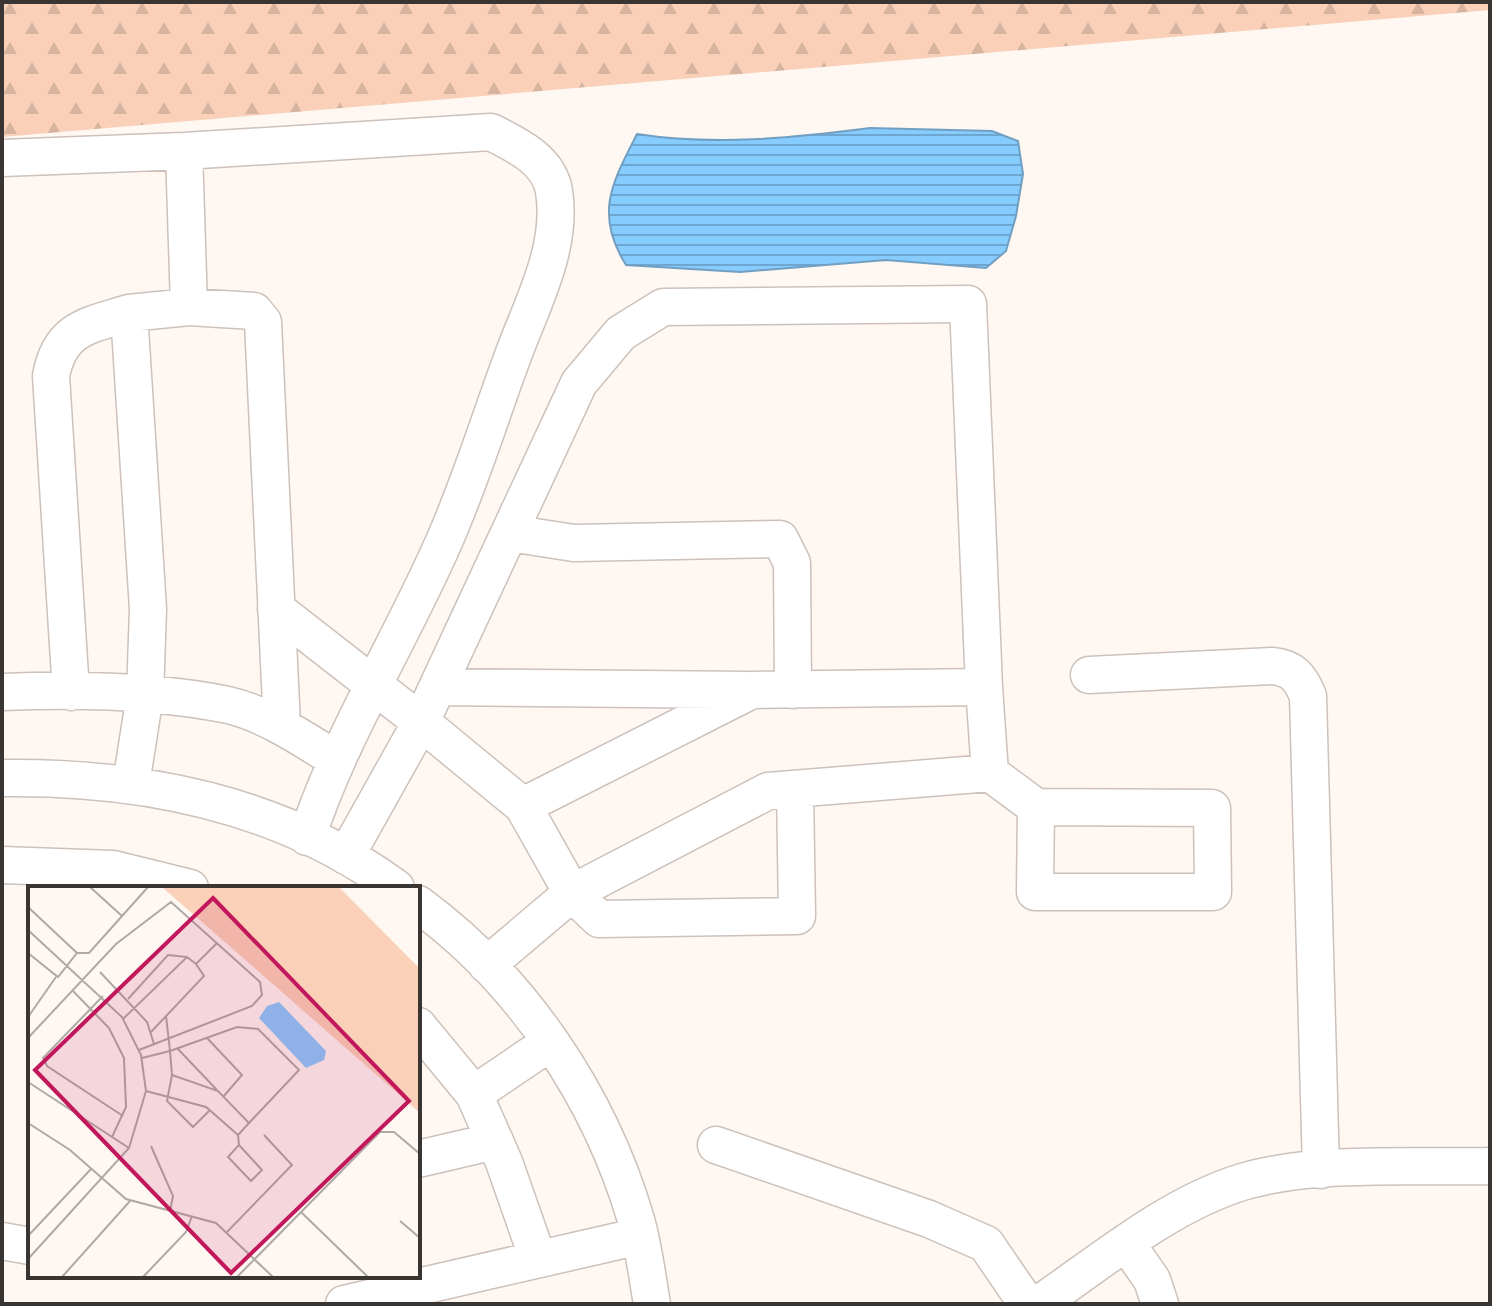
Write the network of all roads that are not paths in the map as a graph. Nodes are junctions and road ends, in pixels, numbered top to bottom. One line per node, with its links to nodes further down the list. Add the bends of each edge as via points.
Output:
1 (184, 151): 2 (street); 3 (street); 10 (street, via 491,132 548,170 554,191 554,246 443,544)
2 (2, 158)
3 (189, 307): 4 (street); 6 (street, via 254,311 263,322)
4 (129, 313): 14 (street, via 86,326 69,338 56,352 51,376); 15 (street, via 148,609)
5 (509, 533): 8 (street); 9 (street, via 579,383 621,333 663,307 968,304); 12 (street, via 574,543 780,539 792,563)
6 (276, 609): 10 (street); 17 (street)
7 (1089, 675): 40 (street, via 1272,666 1287,667 1301,679 1308,696)
8 (438, 687): 11 (street); 16 (street)
9 (984, 687): 12 (street); 19 (street)
10 (375, 689): 16 (street); 18 (street)
11 (752, 690): 12 (street); 23 (street)
12 (793, 690)
13 (2, 692): 14 (street)
14 (71, 692): 15 (street)
15 (145, 695): 17 (street, via 229,705); 21 (street)
16 (421, 722): 23 (street); 26 (street)
17 (282, 726): 18 (street)
18 (337, 760): 25 (street)
19 (990, 773): 22 (street); 24 (street)
20 (2, 778): 21 (street)
21 (131, 784): 25 (street, via 246,811)
22 (795, 789): 30 (street, via 768,791); 30 (street, via 797,916 599,919)
23 (523, 806): 30 (street)
24 (1036, 807): 24 (street, via 1035,892 1213,892 1212,808)
25 (307, 837): 26 (street)
26 (346, 856): 29 (street)
27 (2, 865): 28 (street, via 113,869)
28 (182, 886)
29 (393, 886)
30 (572, 893): 32 (street)
31 (420, 906): 32 (street)
32 (487, 965): 34 (street, via 523,1003)
33 (420, 1028): 35 (street)
34 (549, 1043): 35 (street); 41 (street, via 593,1112)
35 (474, 1094): 36 (street)
36 (495, 1141): 38 (street); 45 (street)
37 (716, 1145): 48 (street, via 986,1244)
38 (420, 1159)
39 (1490, 1166): 40 (street)
40 (1321, 1170): 43 (street, via 1273,1175 1212,1193)
41 (640, 1236): 45 (street); 47 (street)
42 (2, 1241): 44 (street)
43 (1127, 1244): 49 (street); 50 (street, via 1152,1280)
44 (28, 1246)
45 (538, 1259): 46 (street)
46 (344, 1304)
47 (652, 1304)
48 (1027, 1304)
49 (1039, 1304)
50 (1160, 1304)

